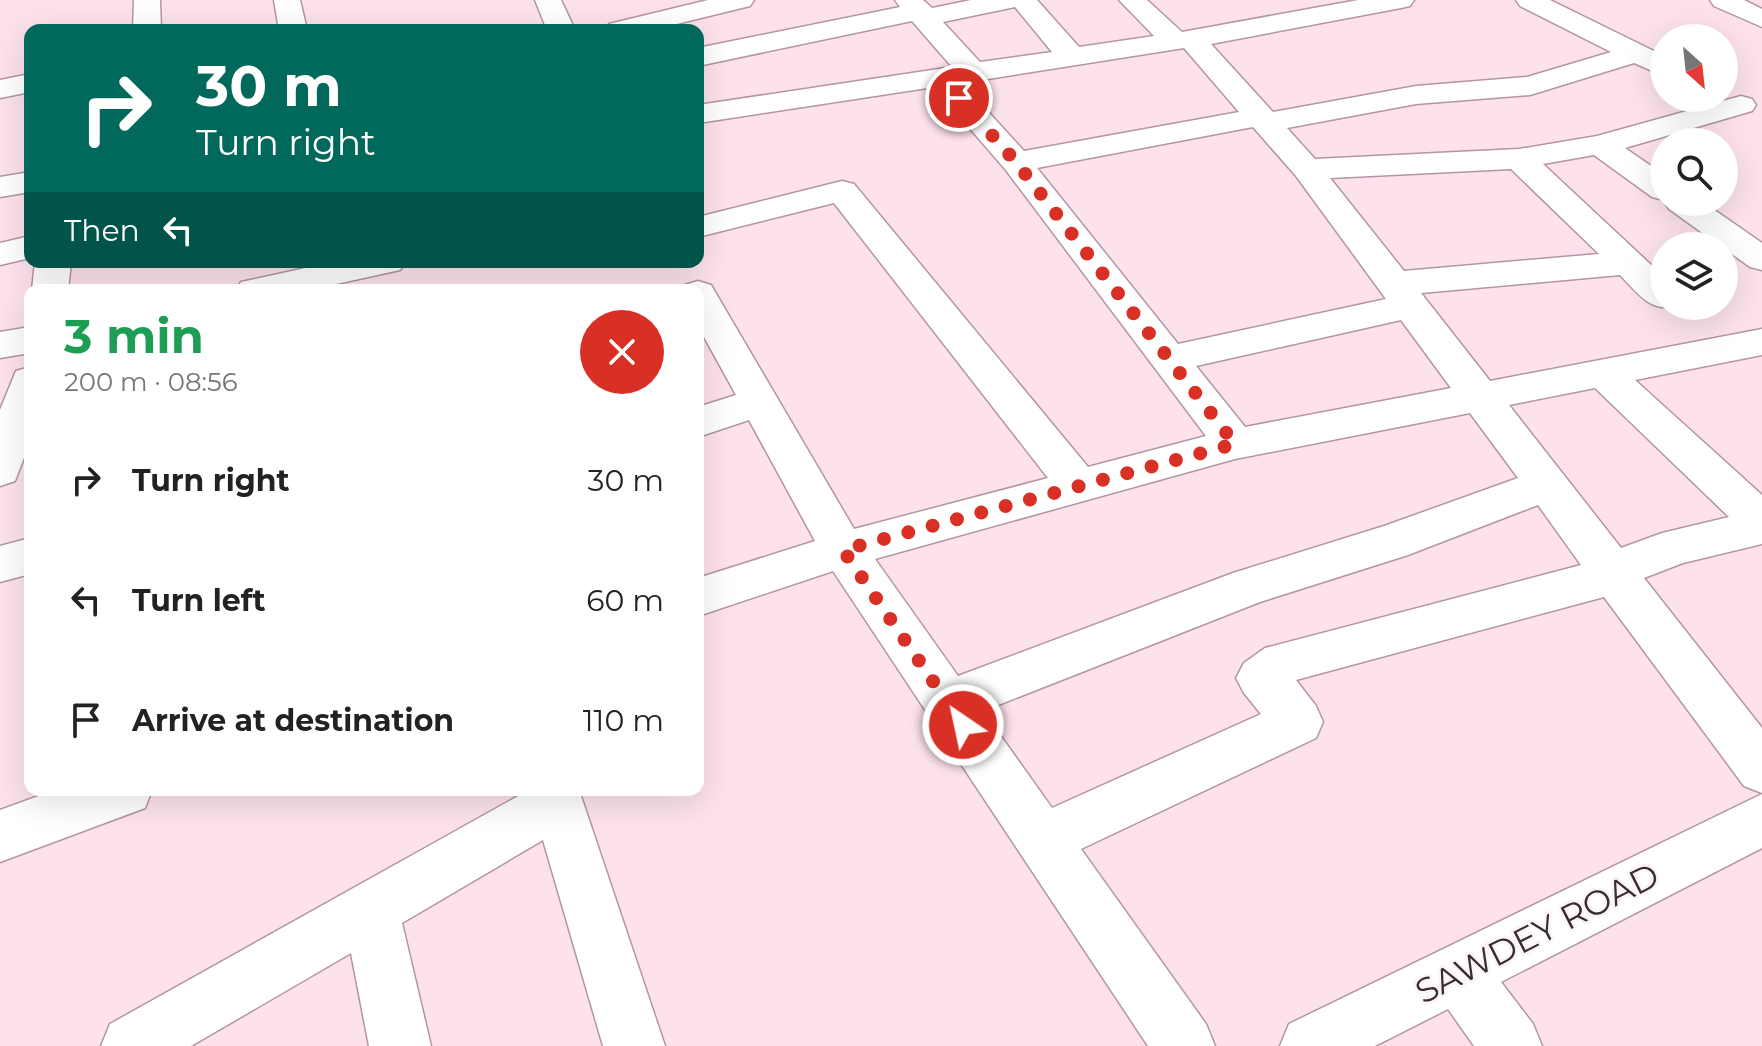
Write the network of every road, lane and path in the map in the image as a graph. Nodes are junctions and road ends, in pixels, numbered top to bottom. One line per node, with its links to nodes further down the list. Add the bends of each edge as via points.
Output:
1 (147, 0): 14 (street)
2 (287, 0): 15 (street)
3 (548, 0): 16 (street)
4 (741, 0): 17 (street)
5 (1012, 0): 11 (street)
6 (1023, 0): 21 (street)
7 (1132, 0): 18 (street)
8 (1401, 0): 18 (street)
9 (1529, 0): 19 (street)
10 (1723, 0): 13 (street)
11 (918, 9): 23 (street); 24 (street)
12 (774, 12): 23 (street)
13 (1762, 19)
14 (147, 24)
15 (292, 24)
16 (558, 24)
17 (643, 24)
18 (1183, 40): 21 (street); 29 (street)
19 (1636, 53): 22 (street); 29 (street, via 1530,86 1416,95)
20 (704, 57): 23 (street)
21 (1072, 57): 24 (street)
22 (1650, 60)
23 (811, 64): 24 (street); 28 (street)
24 (957, 74): 32 (street)
25 (24, 84): 26 (street)
26 (0, 89)
27 (1742, 106): 30 (street)
28 (704, 111)
29 (1263, 120): 32 (street); 33 (street)
30 (1600, 145): 31 (street); 34 (street)
31 (1519, 159): 33 (street); 42 (street)
32 (1016, 162): 53 (street)
33 (1307, 169): 46 (street)
34 (1650, 180)
35 (24, 183): 36 (street)
36 (0, 187)
37 (1701, 216): 41 (street)
38 (704, 226): 61 (street, via 842,191)
39 (24, 248): 40 (street)
40 (0, 254)
41 (1762, 259)
42 (1629, 263): 44 (street); 46 (street)
43 (361, 268): 45 (street)
44 (1650, 283)
45 (288, 284)
46 (1401, 295): 53 (street); 55 (street)
47 (704, 303): 57 (street)
48 (1689, 320): 52 (street)
49 (24, 341): 51 (street)
50 (1762, 342): 52 (street)
51 (0, 345)
52 (1719, 349): 54 (street)
53 (1168, 359): 59 (street)
54 (1602, 372): 55 (street); 63 (street)
55 (1477, 396): 59 (street); 62 (street)
56 (24, 399): 60 (street)
57 (760, 402): 58 (street); 65 (street)
58 (704, 420)
59 (1235, 444): 61 (street)
60 (0, 470)
61 (1077, 484): 65 (street)
62 (1546, 485): 68 (street); 70 (street, via 1392,542 1249,586)
63 (1762, 521)
64 (1762, 527): 68 (street, via 1649,555 1623,565)
65 (843, 550): 69 (street); 70 (street)
66 (24, 558): 67 (street)
67 (0, 564)
68 (1615, 575): 71 (street); 76 (street, via 1282,663 1261,678 1298,722)
69 (704, 595)
70 (948, 702): 76 (street)
71 (1762, 769)
72 (110, 796): 75 (street)
73 (557, 796): 77 (street); 81 (street)
74 (1762, 820): 78 (street, SAWDEY ROAD)
75 (0, 836)
76 (1042, 840): 82 (street)
77 (371, 910): 79 (street); 80 (street)
78 (1458, 972): 83 (street, SAWDEY ROAD); 84 (street)
79 (132, 1046)
80 (400, 1046)
81 (634, 1046)
82 (1184, 1046)
83 (1311, 1046)
84 (1511, 1046)

